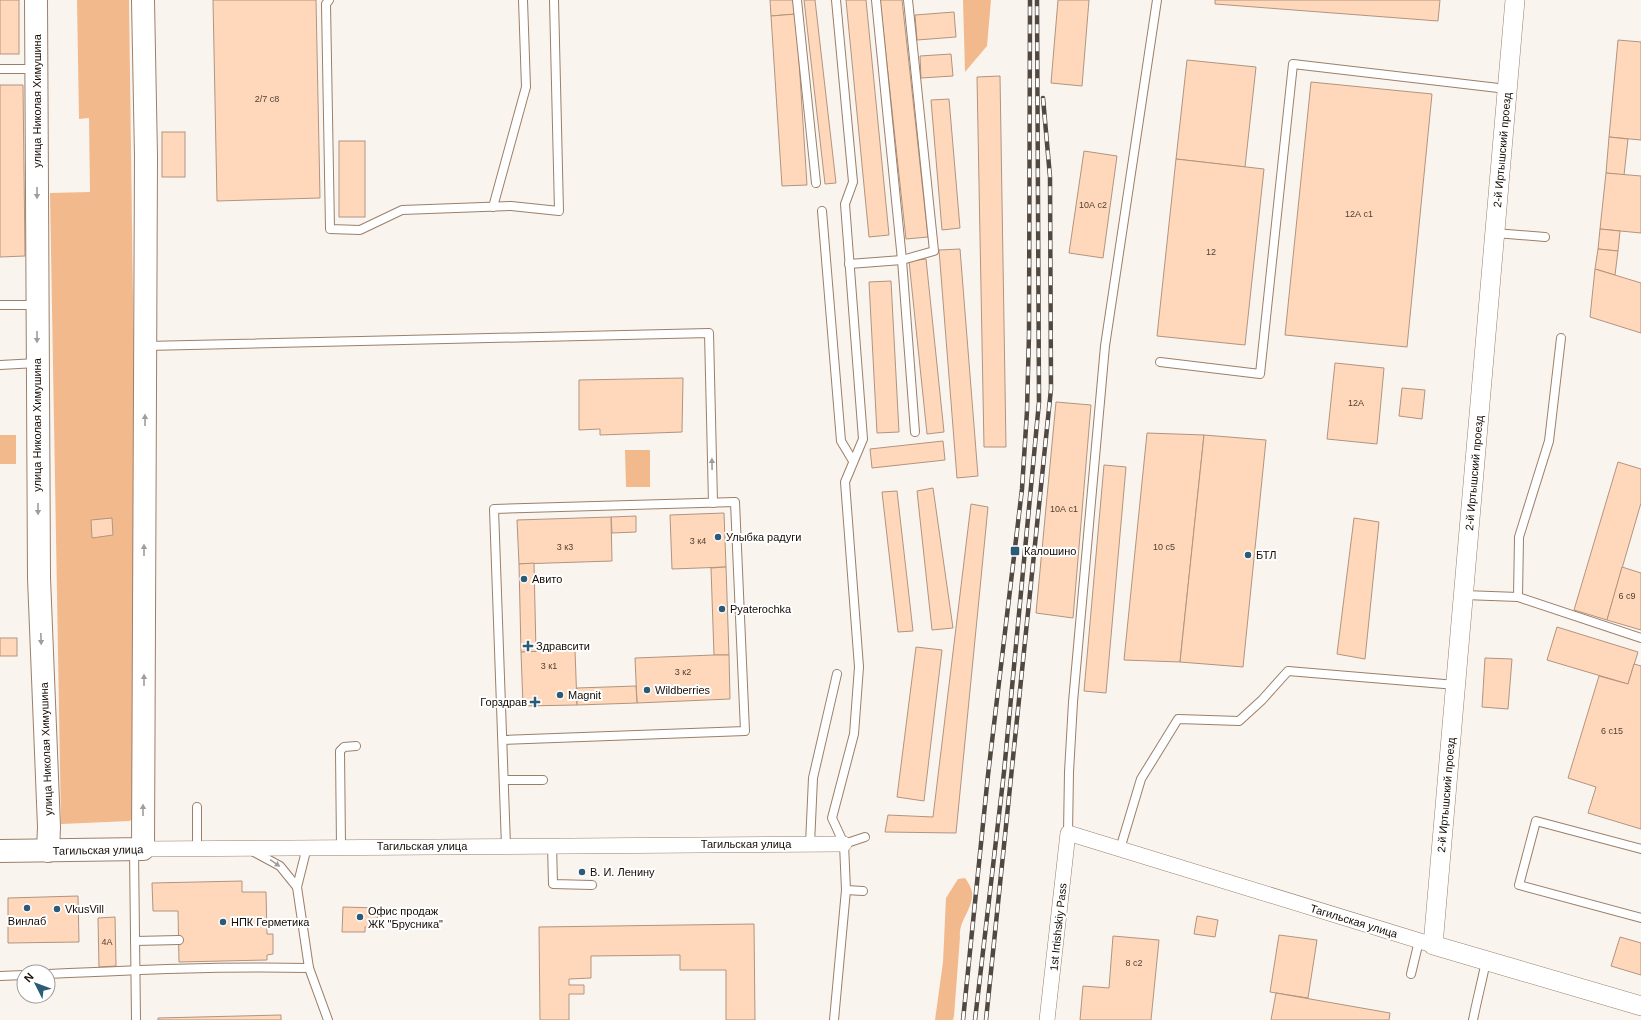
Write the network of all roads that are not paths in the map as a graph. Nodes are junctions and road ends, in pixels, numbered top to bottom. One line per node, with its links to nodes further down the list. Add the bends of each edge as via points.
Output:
1 (30, 0): 14 (lane)
2 (36, 0): 14 (main road, улица Николая Химушина)
3 (143, 0): 26 (main road, via 146,152)
4 (329, 0): 17 (lane, via 326,4 330,229 360,230 402,210)
5 (523, 0): 17 (lane, via 526,87)
6 (554, 0): 17 (lane, via 559,210)
7 (797, 0): 16 (lane)
8 (836, 0): 22 (lane, via 853,182 845,204)
9 (876, 0): 21 (lane)
10 (908, 0): 21 (lane, via 934,251)
11 (1157, 0): 43 (lane, via 1105,346 1073,702)
12 (1515, 0): 15 (street, 2-й Иртышский проезд)
13 (0, 69): 14 (lane)
14 (34, 69): 23 (main road, улица Николая Химушина, one-way to 23)
15 (1507, 89): 19 (street, 2-й Иртышский проезд); 27 (lane, via 1293,64 1260,374)
16 (816, 184)
17 (493, 207)
18 (822, 211): 31 (lane, via 841,441)
19 (1495, 233): 20 (lane); 33 (street, 2-й Иртышский проезд)
20 (1545, 237)
21 (902, 260): 22 (lane); 30 (lane)
22 (849, 264): 31 (lane, via 863,439)
23 (37, 305): 24 (lane); 28 (main road, улица Николая Химушина, one-way to 28)
24 (0, 306)
25 (1561, 338): 34 (lane, via 1549,441 1519,537)
26 (145, 346): 32 (lane, one-way to 26, via 709,333); 53 (main road, one-way to 26)
27 (1160, 362)
28 (37, 364): 29 (lane); 57 (main road, улица Николая Химушина, one-way to 57, via 39,578)
29 (0, 365)
30 (915, 432)
31 (853, 460): 46 (lane, via 845,482 859,667 854,734 832,818)
32 (713, 503): 38 (lane, via 494,509); 38 (lane, via 735,502 745,730)
33 (1464, 595): 34 (lane); 37 (street, 2-й Иртышский проезд)
34 (1518, 597): 35 (lane)
35 (1641, 638)
36 (837, 674): 45 (lane, via 813,778)
37 (1456, 685): 54 (lane, via 1288,671 1239,721 1178,718 1141,778); 65 (street, 2-й Иртышский проезд)
38 (503, 740): 40 (lane)
39 (356, 746): 48 (lane, via 344,747 340,751)
40 (504, 780): 41 (lane); 49 (lane)
41 (543, 780)
42 (196, 807): 51 (lane)
43 (1065, 833): 54 (street, Тагильская улица); 77 (street, 1st Irtishskiy Pass)
44 (865, 837): 46 (lane)
45 (810, 844): 46 (street, Тагильская улица); 47 (street, Тагильская улица)
46 (844, 844): 60 (lane)
47 (552, 845): 49 (street, Тагильская улица); 58 (lane, via 553,884)
48 (341, 846): 49 (street, Тагильская улица); 50 (street, Тагильская улица)
49 (506, 846)
50 (307, 847): 52 (street, Тагильская улица); 59 (lane)
51 (197, 848): 52 (street, Тагильская улица); 53 (street, Тагильская улица)
52 (246, 848): 59 (lane, one-way to 59, via 280,866)
53 (138, 849): 57 (main road, Тагильская улица); 64 (lane)
54 (1120, 849): 65 (street, Тагильская улица)
55 (1641, 849): 62 (lane, via 1536,821 1519,885)
56 (0, 851): 57 (main road, Тагильская улица)
57 (48, 851)
58 (592, 885)
59 (297, 887): 67 (lane)
60 (846, 890): 61 (lane); 76 (lane)
61 (863, 891)
62 (1641, 918)
63 (179, 940): 64 (lane)
64 (135, 941): 68 (lane)
65 (1426, 943): 66 (street, Тагильская улица); 70 (lane)
66 (1486, 960): 73 (street, Тагильская улица); 78 (lane)
67 (309, 968): 68 (lane); 75 (lane)
68 (136, 970): 69 (lane, via 107,969); 74 (lane)
69 (56, 973)
70 (1411, 974)
71 (16, 975): 72 (lane)
72 (0, 976)
73 (1641, 1006)
74 (136, 1020)
75 (328, 1020)
76 (834, 1020)
77 (1047, 1020)
78 (1474, 1020)

